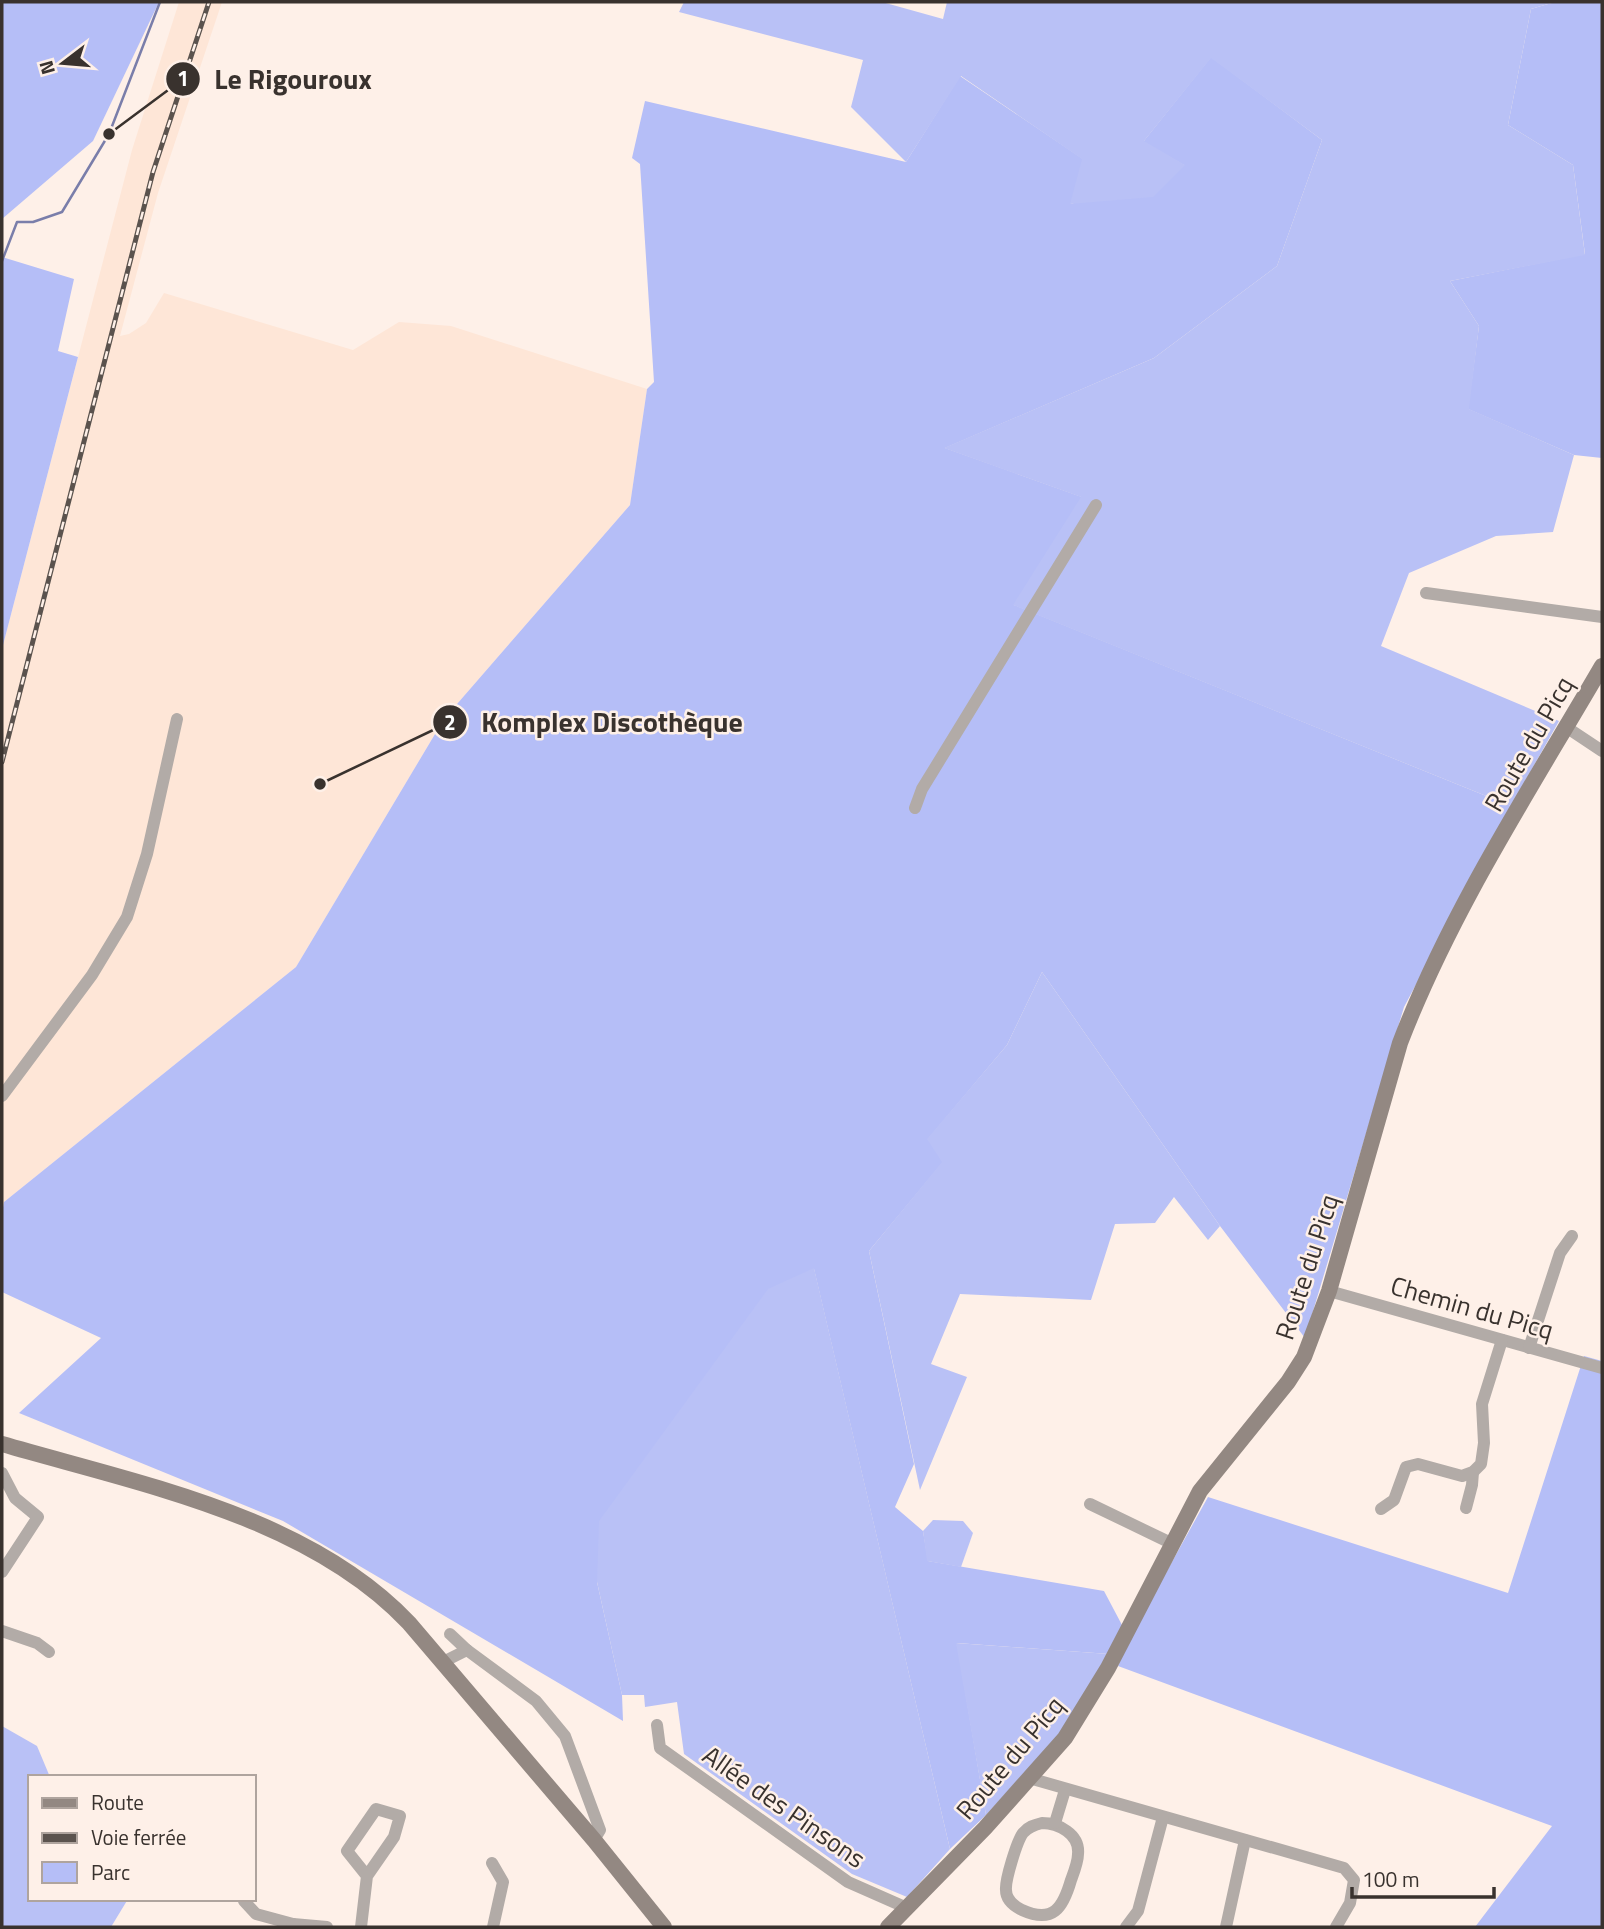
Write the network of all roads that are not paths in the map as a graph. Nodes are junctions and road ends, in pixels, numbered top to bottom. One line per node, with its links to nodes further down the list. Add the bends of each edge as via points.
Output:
1 (1096, 505): 8 (street, via 922,789)
2 (1426, 593): 3 (street)
3 (1602, 617)
4 (1602, 666): 6 (street, Route du Picq)
5 (177, 719): 9 (street, via 147,854 127,917 92,975)
6 (1566, 727): 7 (street); 11 (street, Route du Picq, via 1467,900 1414,1006)
7 (1602, 751)
8 (915, 808)
9 (2, 1096)
10 (1572, 1236): 13 (street, via 1560,1253)
11 (1329, 1291): 12 (street, Chemin du Picq); 21 (street, Route du Picq, via 1297,1368 1200,1490)
12 (1502, 1340): 13 (street, Chemin du Picq); 16 (street, via 1482,1404 1481,1464)
13 (1529, 1348): 14 (street, Chemin du Picq)
14 (1602, 1368)
15 (2, 1444): 27 (street, via 211,1506 277,1531 346,1569 386,1598)
16 (1473, 1472): 19 (street); 20 (street, via 1461,1476 1418,1464 1406,1467 1394,1500)
17 (2, 1473): 22 (street, via 15,1498 38,1517)
18 (1090, 1504): 21 (street)
19 (1466, 1508)
20 (1381, 1509)
21 (1173, 1544): 29 (street, Route du Picq, via 1101,1680 1065,1738)
22 (2, 1572)
23 (2, 1630): 26 (street)
24 (450, 1634): 25 (street)
25 (467, 1650): 27 (street); 33 (street, via 536,1701 565,1736 600,1830)
26 (49, 1652)
27 (443, 1662): 33 (street)
28 (657, 1725): 38 (street, Allée des Pinsons, via 660,1748 848,1882)
29 (1029, 1778): 30 (street); 38 (street, Route du Picq)
30 (1065, 1790): 31 (street); 32 (street)
31 (1163, 1818): 34 (street); 45 (street, via 1138,1911)
32 (1055, 1823): 32 (street, via 1024,1831 1007,1881 1005,1892 1010,1902 1033,1915 1056,1911 1063,1904 1078,1855 1073,1837)
33 (594, 1840): 43 (street)
34 (1245, 1840): 46 (street); 47 (street, via 1344,1868 1354,1880 1350,1903)
35 (492, 1863): 42 (street, via 502,1882)
36 (367, 1876): 36 (street, via 394,1837 400,1816 376,1809 347,1851); 41 (street)
37 (244, 1901): 39 (street, via 256,1914)
38 (907, 1908): 44 (street, Route du Picq)
39 (293, 1926): 40 (street)
40 (327, 1927)
41 (361, 1927)
42 (493, 1927)
43 (664, 1927)
44 (888, 1927)
45 (1126, 1927)
46 (1226, 1927)
47 (1336, 1927)

